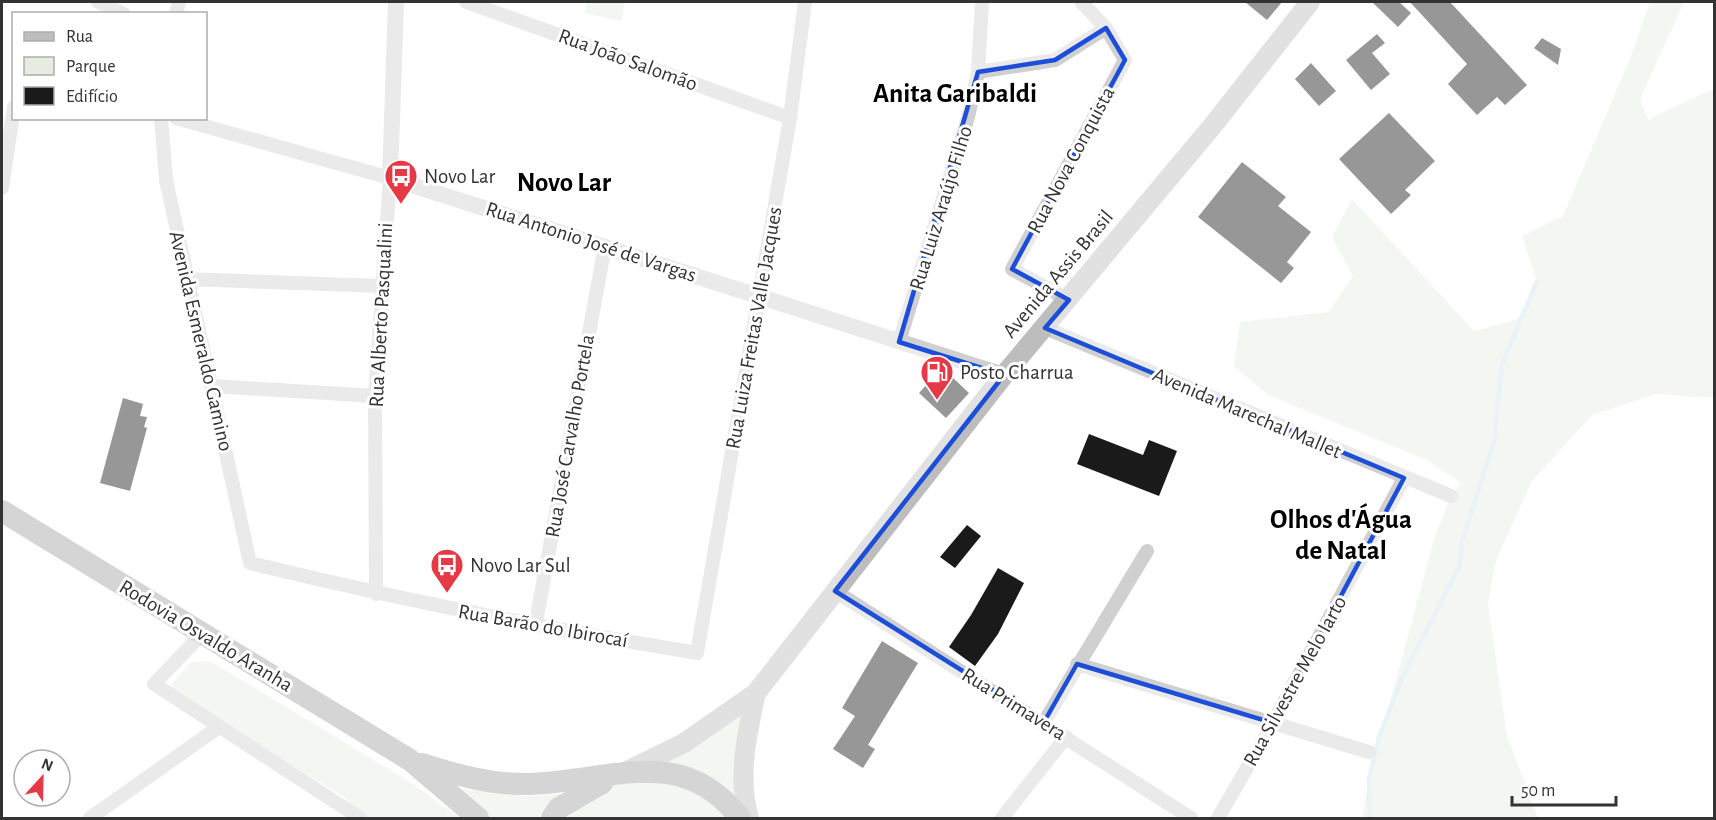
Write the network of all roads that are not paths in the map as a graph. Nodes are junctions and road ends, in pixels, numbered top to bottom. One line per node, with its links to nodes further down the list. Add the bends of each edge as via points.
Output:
1 (98, 2): 8 (street)
2 (396, 2): 15 (street, Rua Alberto Pasqualini)
3 (466, 2): 12 (street, Rua João Salomão)
4 (805, 2): 12 (street, Rua Luiza Freitas Valle Jacques)
5 (982, 2): 10 (street, Rua Luiz Araújo Filho)
6 (1081, 2): 9 (street, Rua Nova Conquista)
7 (1310, 2): 21 (main road, Avenida Assis Brasil)
8 (120, 12)
9 (1106, 28): 10 (street, via 1055,60); 21 (street, Rua Nova Conquista, via 1125,60 1012,269)
10 (978, 72): 23 (street, Rua Luiz Araújo Filho, via 968,117)
11 (12, 116): 16 (street)
12 (790, 118): 20 (street, Rua Luiza Freitas Valle Jacques)
13 (161, 120): 18 (street, Avenida Esmeraldo Gamino, via 166,180)
14 (183, 120): 15 (street, Rua Antonio José de Vargas)
15 (390, 178): 17 (street, Rua Antonio José de Vargas); 19 (street, Rua Alberto Pasqualini)
16 (2, 189)
17 (605, 246): 20 (street, Rua Antonio José de Vargas); 34 (street, Rua José Carvalho Portela)
18 (187, 279): 19 (street); 25 (street, Avenida Esmeraldo Gamino)
19 (382, 286): 26 (street, Rua Alberto Pasqualini)
20 (759, 297): 23 (street, Rua Antonio José de Vargas); 36 (street, Rua Luiza Freitas Valle Jacques)
21 (1069, 300): 22 (main road, Avenida Assis Brasil)
22 (1045, 328): 24 (main road, Avenida Assis Brasil); 27 (street, Avenida Marechal Mallet)
23 (899, 342): 24 (street, Rua Antonio José de Vargas)
24 (1004, 375): 32 (main road, Avenida Assis Brasil)
25 (212, 386): 26 (street); 31 (street, Avenida Esmeraldo Gamino)
26 (375, 396): 33 (street, Rua Alberto Pasqualini)
27 (1404, 478): 28 (street, Avenida Marechal Mallet); 40 (street, Rua Silvestre Melo Iarto)
28 (1451, 496)
29 (2, 511): 35 (highway, Rodovia Osvaldo Aranha)
30 (1147, 551): 37 (street)
31 (250, 563): 33 (street, Rua Barão do Ibirocaí)
32 (835, 591): 38 (main road, Avenida Assis Brasil); 39 (street, Rua Primavera)
33 (376, 594): 34 (street, Rua Barão do Ibirocaí)
34 (535, 627): 36 (street, Rua Barão do Ibirocaí)
35 (202, 634): 41 (street, via 154,684); 44 (highway, Rodovia Osvaldo Aranha)
36 (697, 653)
37 (1077, 664): 39 (street); 40 (street)
38 (756, 693): 45 (main road, Avenida Assis Brasil, via 684,743); 51 (main road, Avenida Assis Brasil, via 745,757)
39 (1044, 723): 42 (street, Rua Primavera)
40 (1273, 723): 43 (street); 54 (street, Rua Silvestre Melo Iarto)
41 (219, 727): 46 (street); 47 (street)
42 (1066, 736): 52 (street); 53 (street, Rua Primavera)
43 (1370, 752)
44 (410, 760): 45 (highway, via 455,774 526,784); 48 (highway)
45 (617, 775): 49 (highway, via 559,808); 50 (highway, via 665,772 693,779 727,802)
46 (90, 819)
47 (360, 819)
48 (478, 819)
49 (552, 819)
50 (740, 819)
51 (749, 819)
52 (1002, 819)
53 (1191, 819)
54 (1218, 819)

